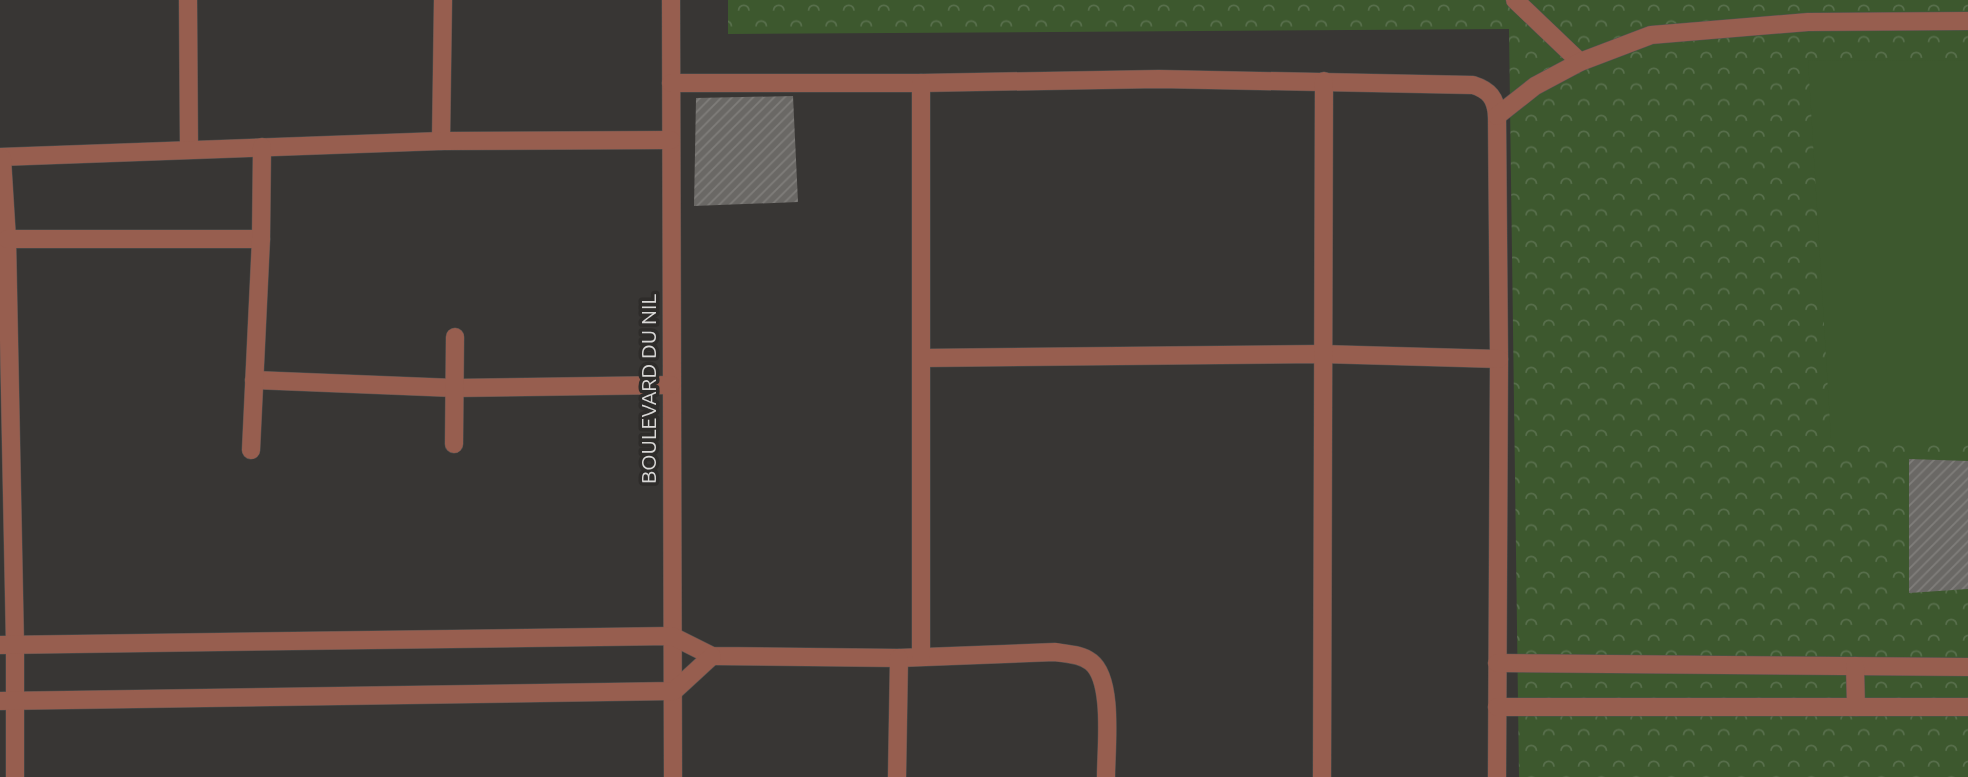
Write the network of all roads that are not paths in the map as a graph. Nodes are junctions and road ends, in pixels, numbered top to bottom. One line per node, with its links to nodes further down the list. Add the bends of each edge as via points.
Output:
1 (188, 0): 14 (street)
2 (443, 0): 12 (street)
3 (671, 0): 8 (street, BOULEVARD DU NIL)
4 (1515, 0): 6 (street)
5 (1968, 21): 6 (street, via 1808,22 1651,35)
6 (1580, 62): 10 (street, via 1535,86)
7 (1324, 80): 9 (street); 10 (street, via 1473,85 1492,96); 20 (street)
8 (671, 83): 9 (street); 11 (street, BOULEVARD DU NIL)
9 (921, 83): 21 (street)
10 (1497, 116): 22 (street)
11 (671, 140): 12 (street); 24 (street, BOULEVARD DU NIL)
12 (442, 141): 13 (street)
13 (262, 147): 14 (street); 17 (street)
14 (189, 149): 15 (street)
15 (1, 157): 16 (street)
16 (7, 239): 17 (street); 18 (street)
17 (261, 239): 23 (street)
18 (4, 321): 29 (street)
19 (455, 337): 25 (street)
20 (1322, 354): 21 (street); 22 (street); 45 (street)
21 (922, 358): 31 (street)
22 (1499, 359): 33 (street)
23 (254, 380): 25 (street); 27 (street)
24 (671, 385): 25 (street); 28 (street, BOULEVARD DU NIL)
25 (454, 388): 26 (street)
26 (454, 444)
27 (251, 450)
28 (672, 636): 29 (street); 30 (street); 36 (street, BOULEVARD DU NIL)
29 (8, 645): 37 (street)
30 (712, 656): 32 (street); 36 (street)
31 (920, 656): 32 (street); 44 (street, via 1055,652 1089,660 1105,689)
32 (899, 658): 43 (street)
33 (1497, 663): 34 (street); 38 (street)
34 (1855, 666): 35 (street); 39 (street)
35 (1968, 667)
36 (674, 691): 37 (street); 42 (street, BOULEVARD DU NIL)
37 (8, 701): 41 (street)
38 (1497, 707): 39 (street); 46 (street)
39 (1856, 707): 40 (street)
40 (1968, 707)
41 (15, 777)
42 (673, 777)
43 (897, 777)
44 (1106, 777)
45 (1322, 777)
46 (1497, 777)

